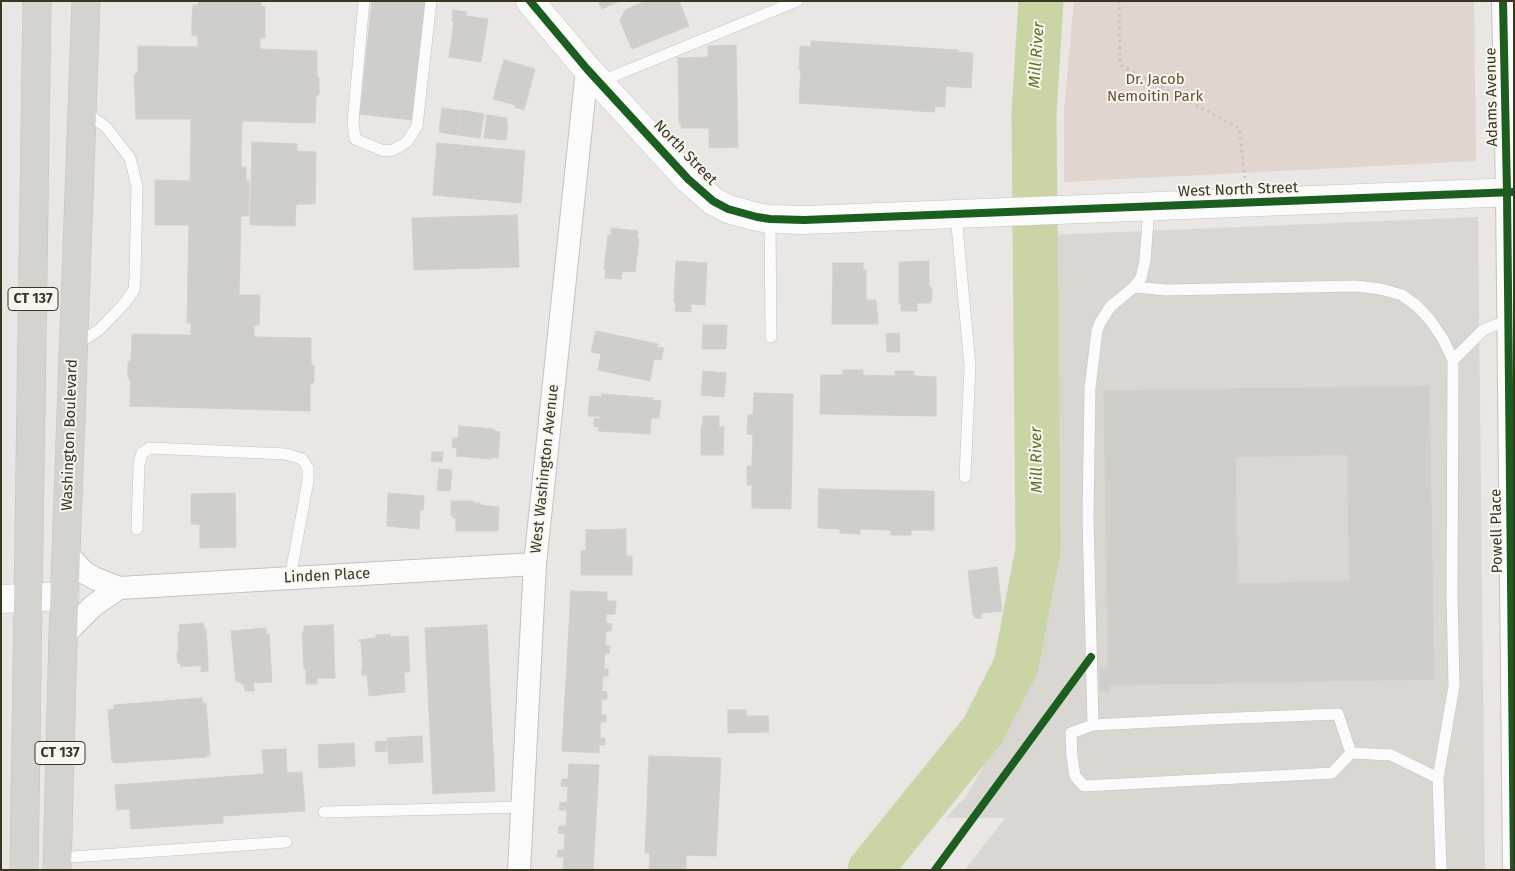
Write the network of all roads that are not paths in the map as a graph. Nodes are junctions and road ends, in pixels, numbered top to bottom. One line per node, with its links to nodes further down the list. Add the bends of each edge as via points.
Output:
1 (37, 1): 27 (main road, CT 137)
2 (86, 1): 10 (main road, Washington Boulevard / CT 137)
3 (364, 1): 4 (lane, via 353,122 355,139 384,151 394,150 407,142 417,126)
4 (431, 1)
5 (530, 1): 9 (street, North Street)
6 (797, 1): 9 (lane)
7 (1503, 1): 8 (street, Adams Avenue)
8 (1509, 42): 11 (street, Adams Avenue)
9 (593, 76): 14 (street, North Street, via 698,189 728,209); 23 (street, West Washington Avenue)
10 (81, 110): 18 (main road, Washington Boulevard / CT 137); 18 (lane, via 106,127 130,158 137,186 135,277 134,290 124,305 100,329)
11 (1511, 192): 12 (street, West North Street); 16 (street, Powell Place)
12 (1149, 207): 13 (street, West North Street); 15 (lane, via 1145,261 1141,278)
13 (960, 215): 14 (street, North Street); 20 (lane, via 970,366)
14 (770, 219): 17 (lane)
15 (1134, 287): 19 (lane, via 1167,290 1355,286 1381,289 1402,296 1416,306 1430,320); 29 (lane, via 1110,307 1100,323 1090,388 1088,517)
16 (1508, 320): 19 (lane, via 1483,330); 39 (street, Powell Place)
17 (770, 337)
18 (74, 347): 22 (main road, Washington Boulevard / CT 137)
19 (1453, 360): 31 (lane, via 1454,686)
20 (965, 477)
21 (137, 529): 24 (lane, via 139,464 142,453 150,448 286,454 302,459 308,468 308,481)
22 (66, 553): 25 (street, Linden Place, via 84,573); 26 (main road, Washington Boulevard / CT 137)
23 (535, 564): 24 (street, Linden Place); 32 (street, West Washington Avenue)
24 (290, 578): 25 (street, Linden Place)
25 (119, 588): 28 (street, via 93,606)
26 (64, 596): 27 (street); 28 (main road, Washington Boulevard / CT 137)
27 (14, 598): 36 (main road, CT 137)
28 (63, 636): 35 (main road, Washington Boulevard / CT 137)
29 (1093, 726): 30 (lane, via 1338,714); 30 (lane, via 1071,734 1075,776 1084,786 1332,773)
30 (1351, 753): 31 (lane, via 1391,756)
31 (1438, 778): 38 (lane)
32 (523, 806): 33 (lane); 37 (street, West Washington Avenue)
33 (324, 812)
34 (286, 842): 35 (lane)
35 (57, 864)
36 (24, 870)
37 (519, 870)
38 (1442, 870)
39 (1514, 870)

